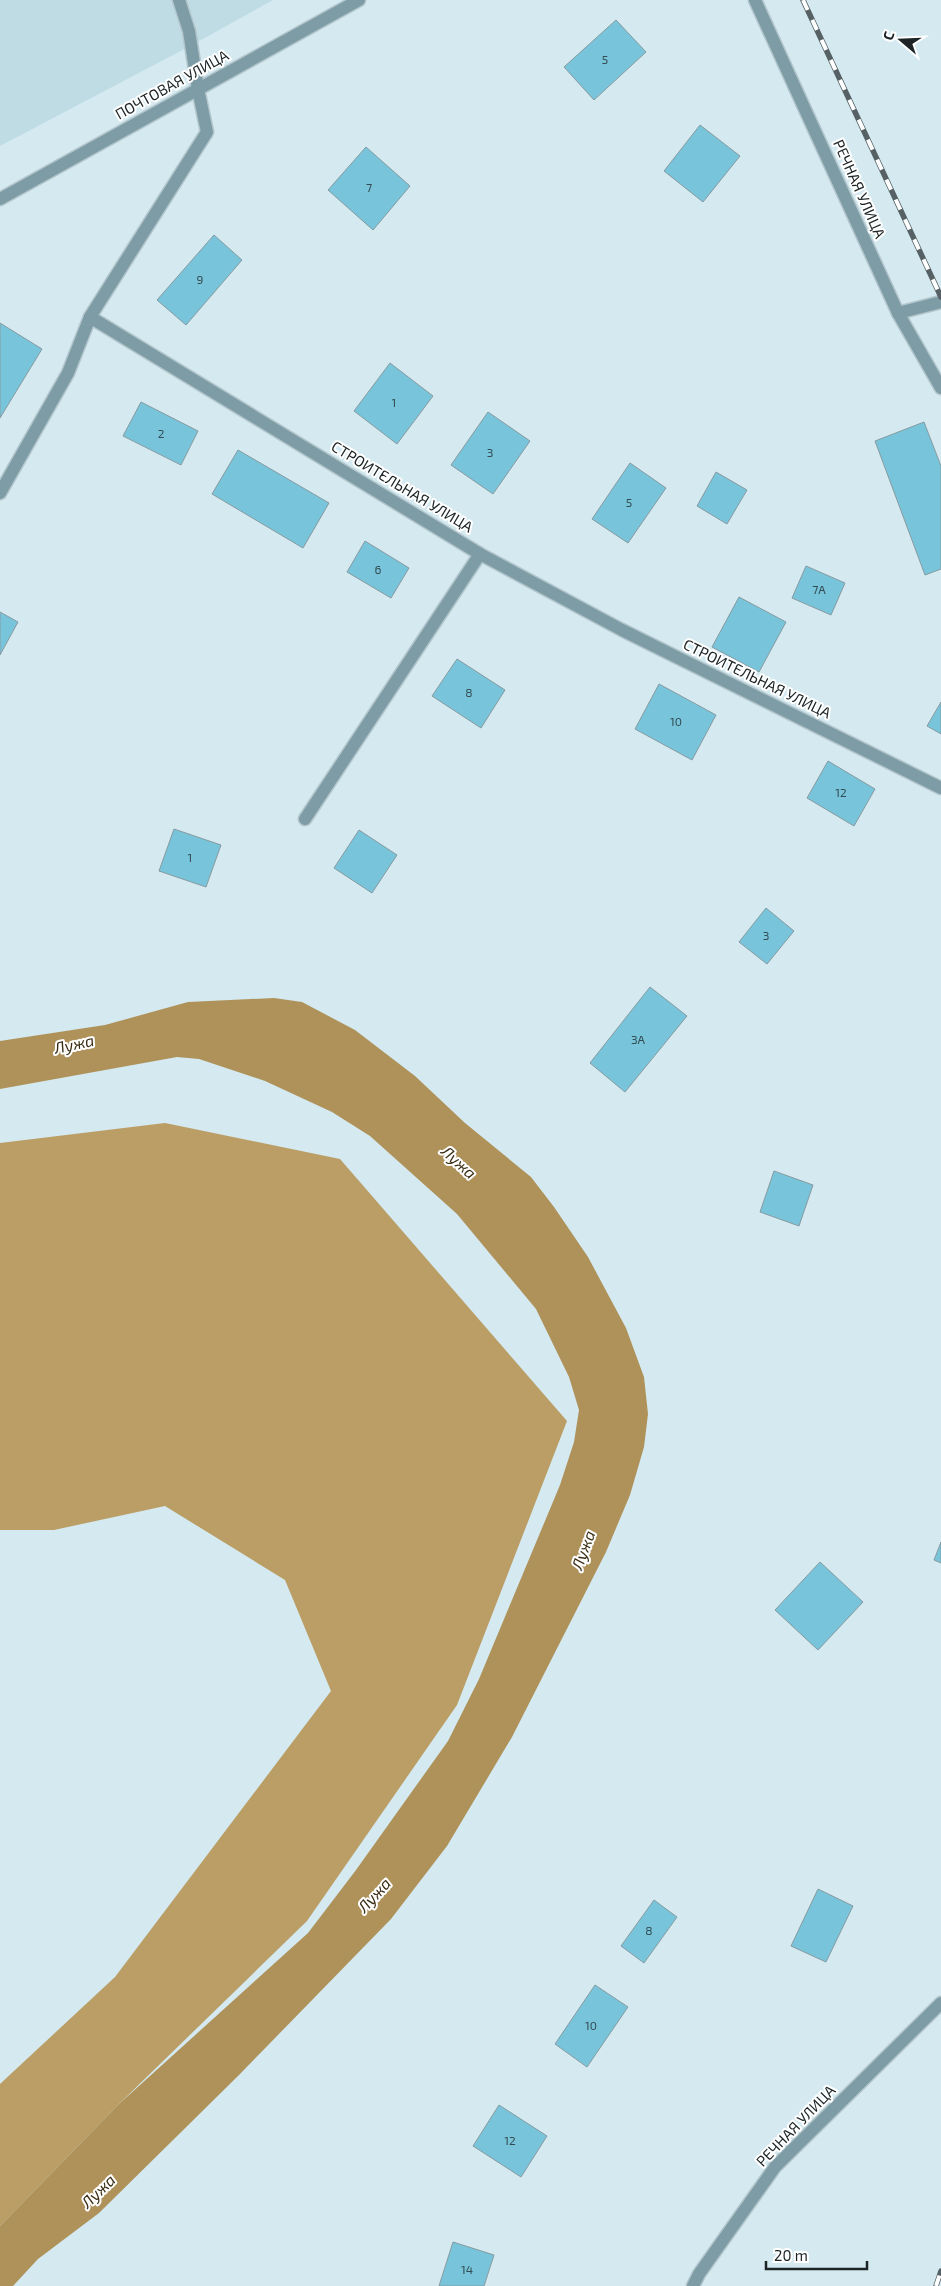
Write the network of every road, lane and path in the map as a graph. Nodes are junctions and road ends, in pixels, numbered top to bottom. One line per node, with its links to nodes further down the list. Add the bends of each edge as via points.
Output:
1 (179, 0): 4 (street, via 189,31)
2 (359, 0): 4 (street, ПОЧТОВАЯ УЛИЦА)
3 (756, 0): 7 (street, РЕЧНАЯ УЛИЦА)
4 (198, 90): 5 (street, ПОЧТОВАЯ УЛИЦА); 8 (street, via 207,132)
5 (0, 199)
6 (941, 302): 7 (street)
7 (898, 313): 9 (street, РЕЧНАЯ УЛИЦА)
8 (90, 317): 10 (street, via 68,372); 11 (street, СТРОИТЕЛЬНАЯ УЛИЦА)
9 (941, 388)
10 (0, 493)
11 (480, 554): 12 (street, СТРОИТЕЛЬНАЯ УЛИЦА, via 622,630); 13 (street)
12 (941, 788)
13 (305, 819)
14 (941, 2003): 15 (street, РЕЧНАЯ УЛИЦА, via 776,2167)
15 (692, 2286)

